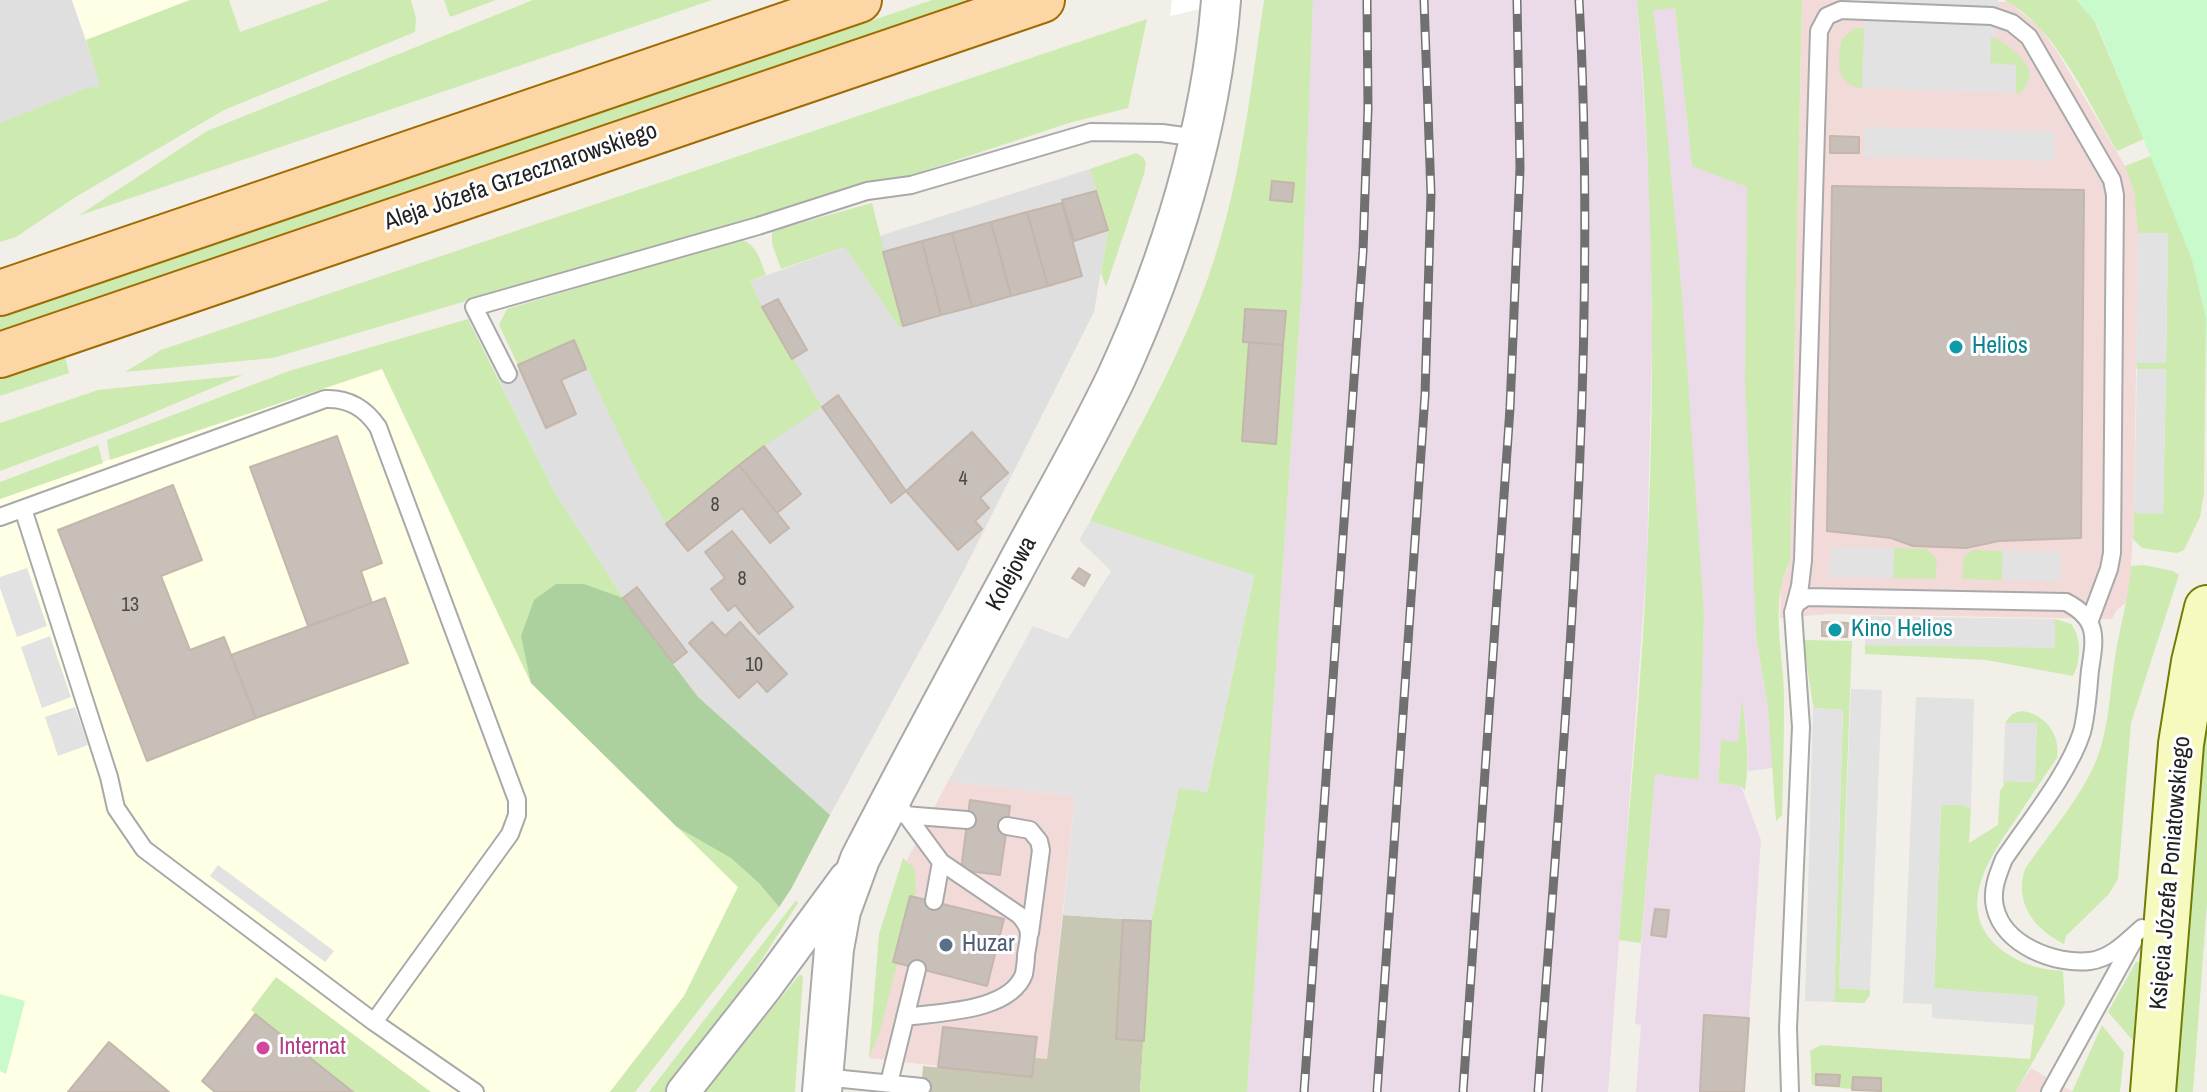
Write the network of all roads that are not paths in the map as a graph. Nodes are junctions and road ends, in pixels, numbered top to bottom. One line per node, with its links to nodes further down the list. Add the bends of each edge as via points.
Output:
1 (859, 0): 5 (main road)
2 (1042, 0): 6 (main road, Aleja Józefa Grzecznarowskiego)
3 (1221, 2): 4 (street, Kolejowa)
4 (1198, 138): 7 (lane, via 1091,132 911,185 867,191 474,307); 13 (street, Kolejowa, via 1167,248 1116,377)
5 (0, 293)
6 (0, 355)
7 (508, 374)
8 (23, 509): 9 (lane); 24 (lane, via 116,808 127,826 144,849 183,880); 24 (lane, via 325,399 340,399 368,412 517,800 510,834)
9 (0, 517)
10 (2207, 608): 18 (main road, Księcia Józefa Poniatowskiego, via 2181,744)
11 (1794, 609): 12 (lane, via 1812,596 2066,602); 12 (lane, via 1803,571 1819,31 1827,16 1841,10 1992,16 2012,23 2029,37 2112,180 2112,553); 30 (lane, via 1801,727)
12 (2090, 620): 20 (lane, via 2094,642 2083,729 2070,759 2004,859 1995,907 2016,940 2048,956 2090,961 2119,948)
13 (898, 805): 14 (lane); 16 (street, Kolejowa); 17 (lane)
14 (967, 820)
15 (1007, 826): 21 (lane, via 1030,830 1041,850)
16 (860, 859): 26 (street, via 836,936); 29 (street, Kolejowa)
17 (941, 862): 19 (lane); 21 (lane, via 1019,915)
18 (2172, 875): 20 (lane); 32 (main road, Księcia Józefa Poniatowskiego)
19 (934, 901)
20 (2142, 928): 31 (lane)
21 (1030, 934): 23 (lane, via 1023,974 1008,994 991,1004)
22 (917, 969): 23 (lane)
23 (905, 1017): 25 (lane)
24 (374, 1022): 28 (lane)
25 (889, 1083): 26 (lane); 27 (lane)
26 (823, 1084)
27 (922, 1087)
28 (475, 1092)
29 (683, 1092)
30 (1790, 1092)
31 (2050, 1092)
32 (2153, 1092)

